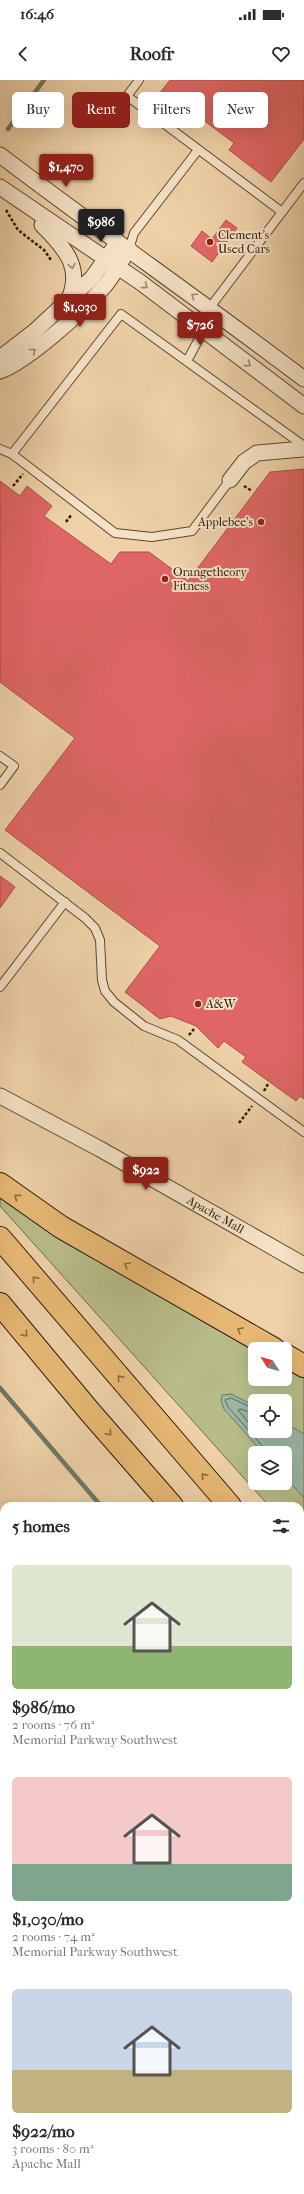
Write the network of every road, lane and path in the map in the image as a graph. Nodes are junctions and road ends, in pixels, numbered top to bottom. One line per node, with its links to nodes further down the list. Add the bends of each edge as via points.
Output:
1 (139, 80): 2 (lane, via 127,96)
2 (198, 150): 6 (lane); 7 (lane)
3 (0, 155): 8 (street)
4 (304, 183): 6 (lane)
5 (5, 191): 9 (street); 10 (street, one-way to 10, via 63,246 71,260 74,281)
6 (282, 212): 11 (lane)
7 (134, 233): 8 (lane); 8 (lane)
8 (124, 245): 9 (street); 11 (street, one-way to 8)
9 (110, 264): 10 (street); 12 (street, one-way to 12, via 140,282); 15 (street, one-way to 9, via 32,352 102,290)
10 (67, 302): 13 (street)
11 (210, 307): 12 (lane); 16 (street)
12 (196, 326): 14 (lane, via 200,337); 17 (street, one-way to 17)
13 (0, 358)
14 (187, 361): 18 (lane); 20 (lane, via 121,314)
15 (0, 371)
16 (304, 379)
17 (304, 406)
18 (304, 448): 21 (street, via 257,453 244,462)
19 (0, 449): 20 (lane)
20 (12, 454): 21 (lane, via 115,533 152,537 192,531)
21 (230, 480)
22 (0, 756): 23 (lane, via 14,766)
23 (0, 785)
24 (0, 853): 25 (lane)
25 (65, 902): 26 (lane); 28 (lane, via 95,928 100,940 102,980 106,992 114,1002 144,1026 178,1040)
26 (0, 987)
27 (0, 1096): 31 (street, Apache Mall, via 100,1149)
28 (304, 1132)
29 (0, 1184): 33 (main road, one-way to 29, via 61,1227)
30 (0, 1238): 37 (main road, one-way to 30)
31 (304, 1265)
32 (0, 1304): 36 (main road, one-way to 36)
33 (262, 1342)
34 (292, 1359): 35 (main road)
35 (304, 1366)
36 (169, 1502)
37 (227, 1502)

